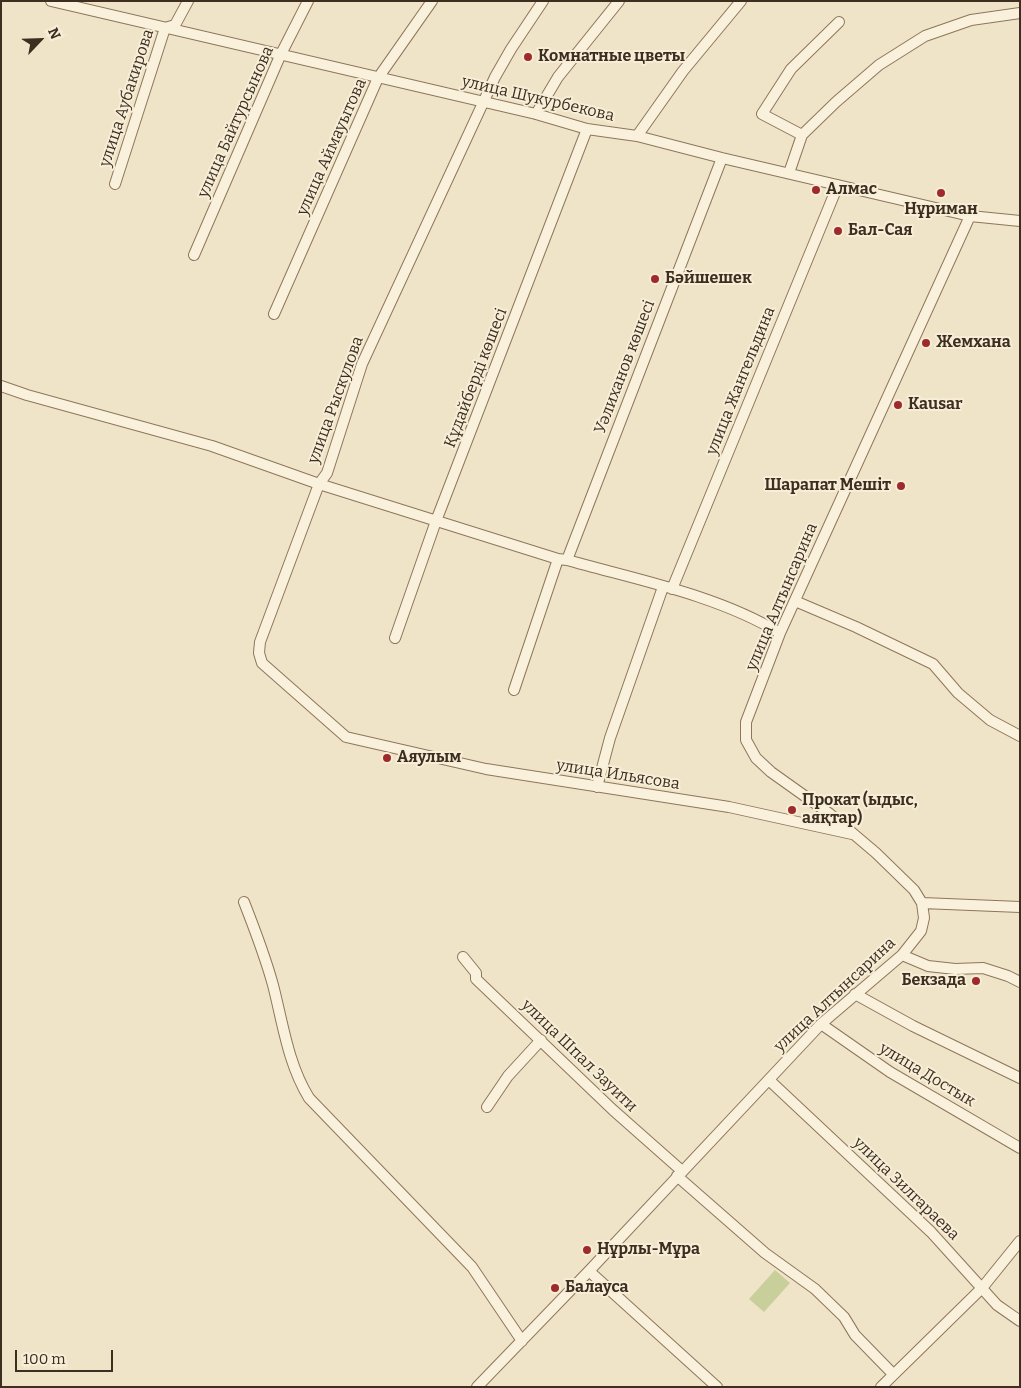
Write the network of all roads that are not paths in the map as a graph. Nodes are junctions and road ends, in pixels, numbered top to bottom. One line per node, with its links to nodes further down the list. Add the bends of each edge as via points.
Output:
1 (51, 1): 8 (street, улица Шукурбекова)
2 (188, 1): 11 (street, улица Аубакирова, via 175,25)
3 (308, 1): 12 (street, улица Байтурсынова)
4 (432, 1): 13 (street, улица Аймауытова)
5 (544, 1): 14 (street, улица Рыскулова, via 511,49)
6 (619, 1): 15 (street, via 558,77)
7 (741, 1): 18 (street, via 683,71)
8 (70, 3): 11 (street, улица Шукурбекова)
9 (1020, 13): 17 (street, via 971,20 925,36 879,66)
10 (838, 22): 17 (street, via 791,69 762,114)
11 (165, 28): 12 (street, улица Шукурбекова); 21 (street, улица Аубакирова)
12 (280, 56): 13 (street, улица Шукурбекова); 25 (street, улица Байтурсынова)
13 (378, 78): 14 (street, улица Шукурбекова); 26 (street, улица Аймауытова)
14 (484, 103): 15 (street, улица Шукурбекова); 28 (street, улица Рыскулова, via 362,364 327,473)
15 (536, 114): 16 (street, улица Шукурбекова)
16 (587, 129): 18 (street, улица Шукурбекова); 29 (street, Құдайберді көшесі)
17 (802, 135): 20 (street)
18 (637, 136): 19 (street, улица Шукурбекова)
19 (722, 158): 20 (street, улица Шукурбекова); 30 (street, Уәлиханов көшесі)
20 (789, 174): 22 (street, улица Шукурбекова)
21 (115, 184)
22 (838, 185): 23 (street, улица Шукурбекова); 31 (street, улица Жангельдина)
23 (970, 216): 24 (street, улица Шукурбекова); 32 (street, улица Алтынсарина)
24 (1020, 222)
25 (194, 255)
26 (274, 314)
27 (1, 386): 28 (street, via 212,446)
28 (319, 484): 29 (street); 37 (street, улица Рыскулова, via 268,619 259,653 262,662 346,737)
29 (436, 521): 30 (street); 34 (street, Құдайберді көшесі)
30 (562, 559): 31 (street); 35 (street, Уәлиханов көшесі)
31 (668, 588): 33 (street, via 759,620); 38 (street, улица Жангельдина, via 610,738)
32 (795, 601): 33 (street, улица Алтынсарина); 36 (street, via 933,664 958,693 990,720)
33 (780, 633): 39 (street, улица Алтынсарина, via 746,722 746,740 756,758 771,772)
34 (395, 638)
35 (514, 690)
36 (1020, 736)
37 (376, 745): 38 (street, улица Ильясова, via 486,769)
38 (597, 787): 39 (street, улица Ильясова, via 726,807)
39 (855, 834): 41 (street, улица Алтынсарина, via 914,890)
40 (244, 902): 58 (street, via 264,950 291,1062 309,1098 472,1267)
41 (922, 904): 42 (street); 43 (street, улица Алтынсарина, via 924,918 921,931)
42 (1020, 907)
43 (902, 955): 45 (street, via 928,966 955,970 983,968); 46 (street, улица Алтынсарина)
44 (463, 957): 48 (street, улица Шпал Зауити, via 476,973 476,979)
45 (1020, 982)
46 (855, 994): 47 (street, улица Алтынсарина); 49 (street)
47 (821, 1024): 50 (street, улица Алтынсарина); 52 (street, улица Достык, via 890,1072)
48 (541, 1040): 51 (street, via 508,1076); 53 (street, улица Шпал Зауити)
49 (1020, 1078)
50 (769, 1080): 53 (street, улица Алтынсарина); 56 (street, улица Зилгараева, via 931,1232)
51 (487, 1106)
52 (1020, 1148)
53 (680, 1173): 55 (street, улица Алтынсарина); 59 (street, улица Шпал Зауити, via 765,1254 815,1289)
54 (1020, 1240): 56 (street)
55 (589, 1271): 58 (street, улица Алтынсарина); 61 (street)
56 (982, 1288): 57 (street, улица Зилгараева, via 997,1305); 59 (street)
57 (1020, 1321)
58 (522, 1341): 60 (street, улица Алтынсарина)
59 (893, 1374): 62 (street)
60 (477, 1387)
61 (717, 1387)
62 (881, 1387)

